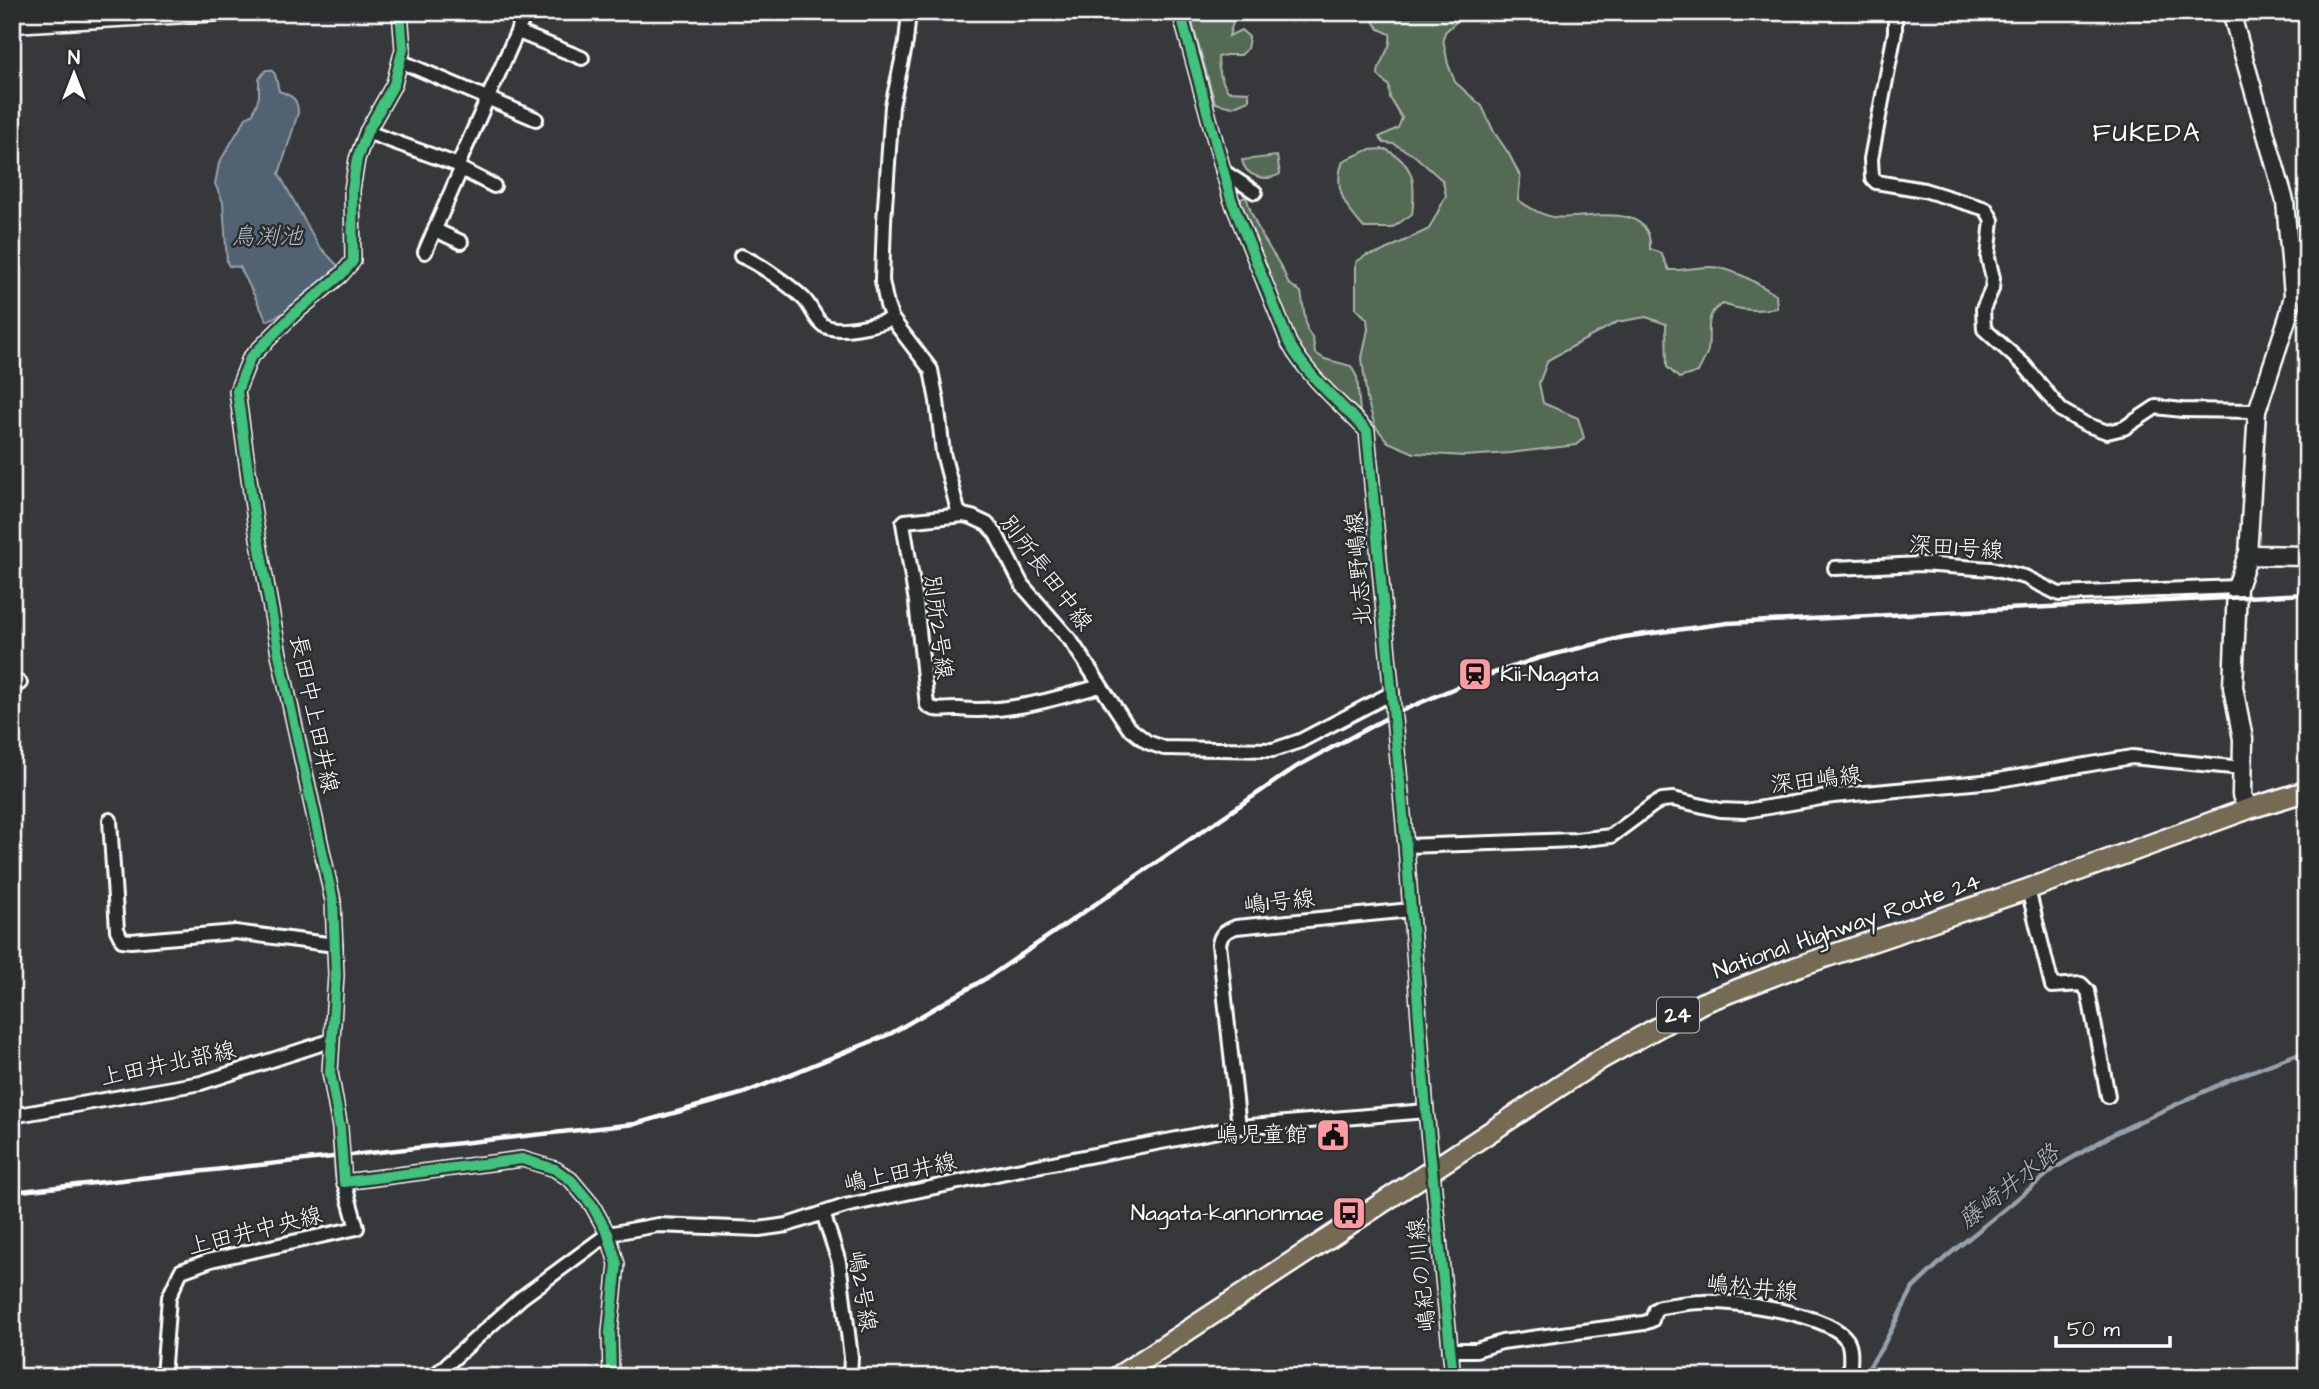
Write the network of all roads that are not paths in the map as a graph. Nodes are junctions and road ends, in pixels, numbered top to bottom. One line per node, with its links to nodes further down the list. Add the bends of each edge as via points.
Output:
1 (222, 12): 8 (street)
2 (400, 12): 11 (street, 長田中上田井線)
3 (526, 12): 9 (street)
4 (909, 12): 23 (street, 別所長田中線, via 892,106 884,221 882,281)
5 (1180, 12): 16 (street, 北志野嶋線)
6 (1895, 12): 24 (street, via 1871,178 1986,209 1992,220 1987,258 1993,278 1983,309 1983,329 2024,365 2061,410 2107,432 2124,428 2156,407)
7 (2231, 12): 24 (street, via 2285,201 2292,269 2288,317)
8 (12, 24)
9 (518, 32): 10 (street); 12 (street)
10 (582, 58)
11 (400, 61): 12 (street); 14 (street, 長田中上田井線, via 394,84)
12 (487, 99): 13 (street); 15 (street)
13 (536, 119)
14 (367, 132): 15 (street); 39 (street, 長田中上田井線, via 352,190 353,261 250,358 237,391 279,654 333,901)
15 (459, 167): 17 (street); 19 (street)
16 (1223, 171): 18 (street); 31 (street, 北志野嶋線, via 1297,358 1367,431)
17 (494, 186)
18 (1255, 192)
19 (435, 230): 20 (street); 21 (street)
20 (461, 242)
21 (425, 252)
22 (741, 257): 23 (street, via 752,260 803,298 824,325 851,328)
23 (892, 319): 25 (street, 別所長田中線, via 931,370 943,453 954,502)
24 (2257, 411): 26 (street)
25 (963, 515): 30 (street, 別所長田中線, via 988,524 1022,585 1071,641); 30 (street, 別所2号線, via 905,521 902,527 927,705 968,711 996,709)
26 (2248, 555): 27 (main road); 29 (main road)
27 (2307, 556)
28 (1835, 568): 29 (street, 深田1号線, via 1921,564 1979,568 2025,577 2059,594)
29 (2237, 587): 32 (main road, via 2233,687 2243,739)
30 (1100, 686): 31 (street, 別所長田中線, via 1128,727 1147,742 1164,748 1229,750 1273,750 1300,741)
31 (1392, 693): 36 (street, 北志野嶋線)
32 (2242, 768): 34 (main road, via 2242,795); 36 (street, 深田嶋線, via 2132,757 1993,780 1833,796 1745,811 1672,799 1653,805 1611,836)
33 (2307, 792): 34 (highway, National Highway Route 24 / 24)
34 (2248, 809): 37 (highway, National Highway Route 24 / 24)
35 (110, 820): 39 (street, via 117,930 122,940 235,932)
36 (1406, 846): 38 (street, 北志野嶋線)
37 (2028, 889): 41 (street, via 2052,986 2081,984 2088,991); 45 (highway, National Highway Route 24 / 24, via 1702,1003 1601,1059)
38 (1411, 910): 42 (street, 北志野嶋線); 44 (street, 嶋1号線, via 1236,927 1220,936)
39 (335, 945): 40 (street, 長田中上田井線)
40 (330, 1041): 43 (street, 上田井北部線, via 201,1083); 46 (street, 長田中上田井線, bridge)
41 (2108, 1096)
42 (1426, 1111): 44 (street, 嶋上田井線); 45 (street, 北志野嶋線)
43 (12, 1116)
44 (1239, 1127): 47 (street, 嶋上田井線)
45 (1432, 1169): 49 (street, 嶋紀の川線); 54 (highway, National Highway Route 24 / 24)
46 (344, 1177): 48 (street, via 522,1159 555,1169 571,1180); 50 (street, 上田井中央線, via 357,1228 211,1260 181,1271 169,1297)
47 (823, 1213): 48 (street, 嶋上田井線, via 759,1229 658,1225); 53 (street, 嶋2号線, via 839,1262)
48 (608, 1234): 51 (street, 嶋上田井線, via 521,1298); 52 (street, via 617,1264)
49 (1450, 1350): 55 (street, 嶋紀の川線); 56 (street, 嶋松井線, via 1476,1350 1502,1342 1644,1323 1652,1320 1660,1307 1704,1301 1808,1316 1831,1326 1849,1342)
50 (163, 1377)
51 (433, 1377)
52 (611, 1377)
53 (850, 1377)
54 (1117, 1377)
55 (1453, 1377)
56 (1850, 1377)

